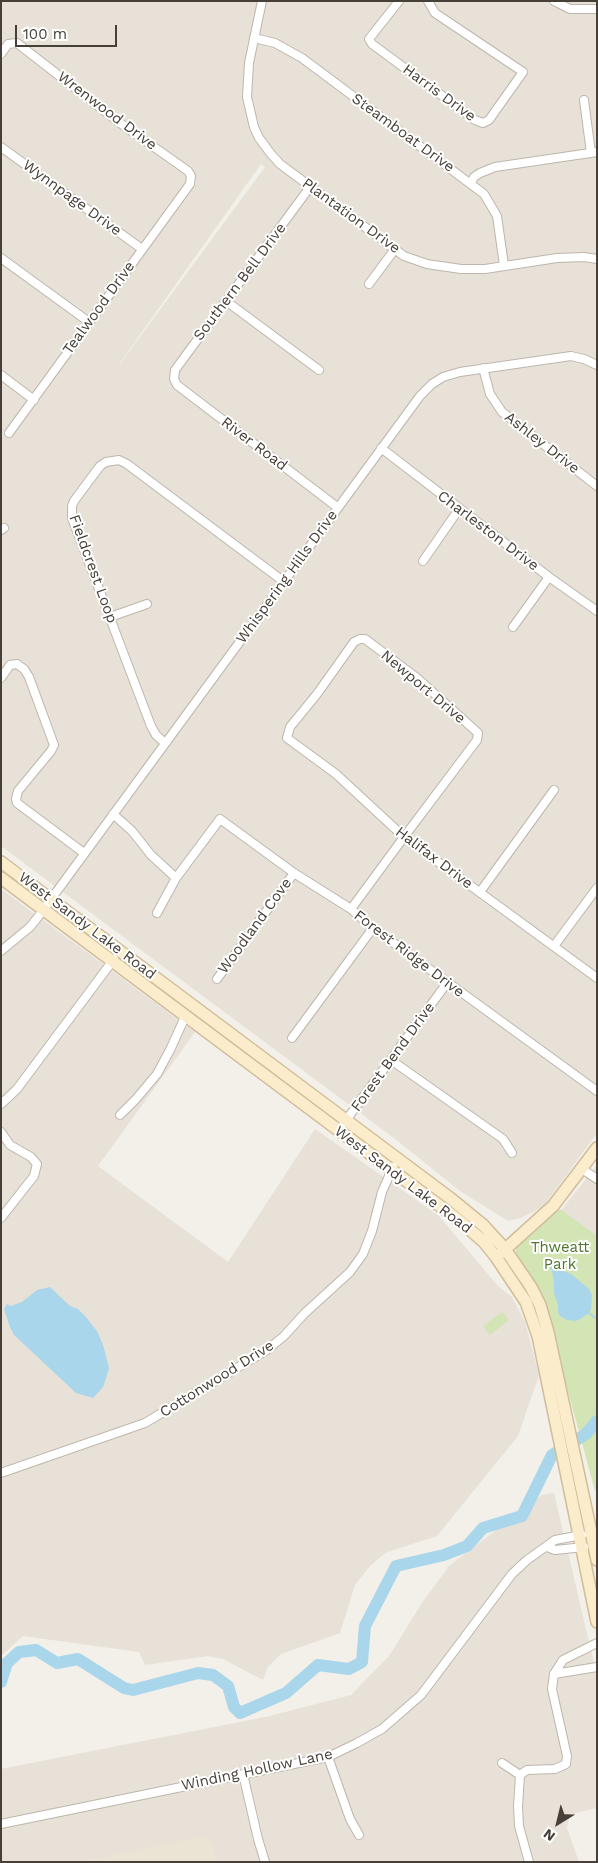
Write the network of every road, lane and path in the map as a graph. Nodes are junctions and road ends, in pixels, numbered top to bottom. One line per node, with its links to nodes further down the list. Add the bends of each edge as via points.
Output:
1 (262, 1): 6 (street, Plantation Drive)
2 (399, 1): 3 (street, Harris Drive, via 369,39 372,44 483,123 489,120 523,72 435,13)
3 (428, 1)
4 (554, 1): 5 (street, via 570,9)
5 (597, 9)
6 (254, 38): 11 (street, Steamboat Drive, via 275,43 302,58); 13 (street, Plantation Drive, via 246,79 254,127 280,164)
7 (1, 54): 12 (street, Wrenwood Drive, via 8,44 16,43 188,171)
8 (584, 100): 10 (street)
9 (1, 147): 14 (street, Wynnpage Drive)
10 (594, 153): 11 (street, via 495,166 480,172)
11 (471, 183): 18 (street, Steamboat Drive, via 484,194 497,216)
12 (190, 184): 14 (street, Tealwood Drive)
13 (310, 187): 15 (street, Plantation Drive); 20 (street, Southern Bell Drive)
14 (142, 249): 21 (street, Tealwood Drive)
15 (395, 249): 18 (street, Plantation Drive, via 404,256 441,267); 19 (street)
16 (1, 258): 21 (street)
17 (597, 259): 18 (street, Plantation Drive, via 557,258)
18 (504, 266)
19 (370, 284)
20 (226, 301): 24 (street); 26 (street, Southern Bell Drive, via 175,370)
21 (89, 322): 27 (street, Tealwood Drive)
22 (597, 365): 23 (street, Whispering Hills Drive, via 572,356)
23 (483, 368): 29 (street, Whispering Hills Drive, via 443,377 432,384); 30 (street, Ashley Drive, via 490,394 502,412)
24 (319, 370)
25 (1, 375): 27 (street)
26 (174, 379): 31 (street, River Road, via 177,385)
27 (34, 400): 28 (street, Tealwood Drive)
28 (9, 433)
29 (381, 448): 31 (street, Whispering Hills Drive); 32 (street, Charleston Drive)
30 (597, 486)
31 (337, 507): 35 (street, Whispering Hills Drive)
32 (460, 509): 33 (street); 34 (street, Charleston Drive)
33 (423, 561)
34 (549, 577): 37 (street, Charleston Drive); 39 (street)
35 (283, 581): 38 (street, Fieldcrest Loop, via 127,464 112,461 100,466 74,501 71,512); 42 (street, Whispering Hills Drive)
36 (148, 604): 38 (street)
37 (597, 611)
38 (110, 617): 42 (street, Fieldcrest Loop, via 151,726)
39 (513, 627)
40 (360, 639): 45 (street, Halifax Drive, via 354,642 290,727 287,738 336,774); 45 (street, Newport Drive, via 365,639 417,678 478,733 477,740)
41 (1, 678): 46 (street, via 10,666 17,664 24,669 54,745 18,791 17,804)
42 (165, 743): 44 (street, Whispering Hills Drive)
43 (554, 790): 52 (street)
44 (112, 814): 46 (street, Whispering Hills Drive); 50 (street)
45 (404, 837): 52 (street, Halifax Drive); 55 (street, Newport Drive)
46 (84, 853): 53 (street, Whispering Hills Drive)
47 (1, 862): 53 (main road, West Sandy Lake Road)
48 (294, 873): 50 (street, Forest Ridge Drive, via 220,819); 55 (street, Forest Ridge Drive); 62 (street, Woodland Cove)
49 (1, 878): 54 (main road, West Sandy Lake Road)
50 (176, 878): 56 (street)
51 (597, 888): 58 (street)
52 (480, 892): 58 (street, Halifax Drive)
53 (50, 899): 54 (street, Whispering Hills Drive); 60 (main road, West Sandy Lake Road)
54 (43, 909): 59 (street, Whispering Hills Drive, via 30,927); 61 (main road, West Sandy Lake Road)
55 (351, 910): 57 (street, Forest Ridge Drive)
56 (157, 913)
57 (373, 928): 64 (street, Forest Ridge Drive); 66 (street)
58 (554, 946): 63 (street, Halifax Drive)
59 (1, 951)
60 (120, 951): 61 (street); 71 (main road, West Sandy Lake Road)
61 (112, 961): 65 (main road, West Sandy Lake Road); 69 (street, via 17,1089)
62 (217, 978)
63 (597, 978)
64 (448, 983): 67 (street, Forest Bend Drive); 68 (street, Forest Ridge Drive)
65 (185, 1016): 70 (street, via 157,1074); 72 (main road, West Sandy Lake Road)
66 (292, 1038)
67 (391, 1060): 71 (street, Forest Bend Drive); 75 (street, via 503,1139)
68 (597, 1091)
69 (1, 1104)
70 (120, 1115)
71 (346, 1120): 72 (street, Forest Bend Drive); 76 (main road, West Sandy Lake Road)
72 (339, 1131): 78 (main road, West Sandy Lake Road)
73 (1, 1132): 80 (street, via 10,1144 37,1164 34,1176)
74 (597, 1148): 77 (main road)
75 (512, 1153)
76 (399, 1159): 78 (street, Cottonwood Drive); 81 (main road, West Sandy Lake Road, via 470,1214)
77 (582, 1168): 79 (street); 81 (main road, via 553,1206)
78 (391, 1170): 82 (main road, West Sandy Lake Road, via 460,1221); 83 (street, Cottonwood Drive, via 363,1254 350,1272 267,1350 145,1423)
79 (597, 1179)
80 (1, 1218)
81 (505, 1249): 82 (main road); 84 (main road, West Sandy Lake Road, via 531,1287 548,1332 578,1466)
82 (496, 1257): 84 (main road, West Sandy Lake Road, via 526,1302 538,1336 566,1473)
83 (1, 1473)
84 (590, 1540): 85 (street, via 555,1550); 85 (street, Winding Hollow Lane, via 555,1540); 86 (main road, West Sandy Lake Road); 87 (main road, West Sandy Lake Road)
85 (547, 1547): 91 (street, Winding Hollow Lane, via 526,1560 512,1574 457,1649 408,1708 382,1729)
86 (597, 1560)
87 (597, 1622)
88 (597, 1643): 90 (street, via 563,1660)
89 (597, 1667): 90 (street)
90 (554, 1674): 94 (street, via 552,1689 566,1764 555,1769 527,1770)
91 (328, 1757): 93 (street, Winding Hollow Lane); 96 (street)
92 (502, 1763): 94 (street)
93 (243, 1774): 95 (street, Winding Hollow Lane); 97 (street)
94 (520, 1775): 98 (street, via 519,1826)
95 (1, 1824)
96 (359, 1835)
97 (265, 1862)
98 (529, 1862)

